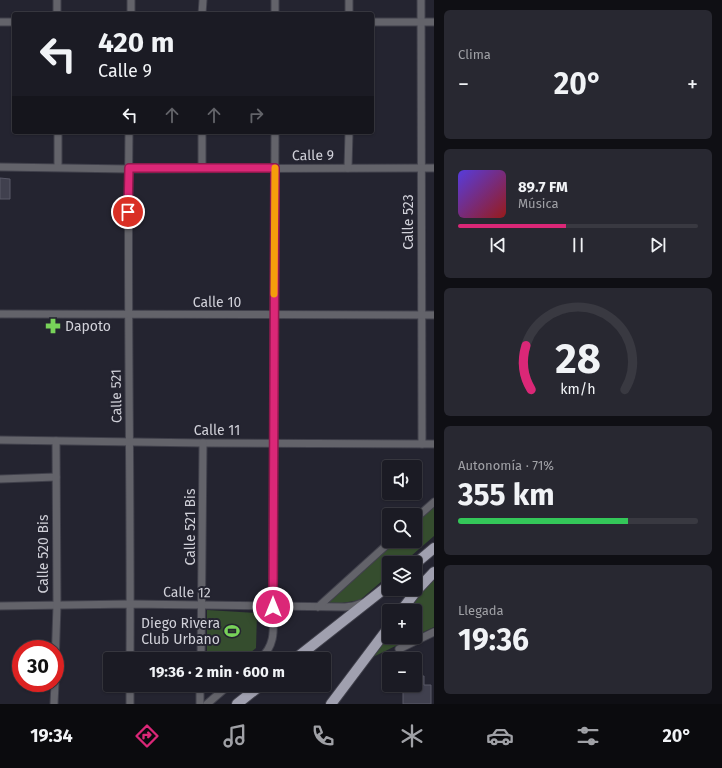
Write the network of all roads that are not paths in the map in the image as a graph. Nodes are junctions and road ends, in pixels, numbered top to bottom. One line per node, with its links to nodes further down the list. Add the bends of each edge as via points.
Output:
1 (57, 0): 7 (street)
2 (131, 0): 8 (street)
3 (203, 0): 9 (street)
4 (275, 0): 10 (street)
5 (349, 0): 11 (street)
6 (421, 0): 15 (street, Calle 523)
7 (57, 12)
8 (131, 12)
9 (202, 12)
10 (275, 12)
11 (349, 12)
12 (0, 22): 13 (street)
13 (12, 22)
14 (374, 22): 15 (street)
15 (422, 22): 16 (street); 28 (street, Calle 523)
16 (434, 22)
17 (58, 134): 23 (street)
18 (129, 134): 24 (street, Calle 521)
19 (202, 134): 25 (street)
20 (275, 134): 26 (street)
21 (349, 134): 27 (street)
22 (0, 167): 23 (street, Calle 9)
23 (58, 167): 24 (street, Calle 9)
24 (129, 168): 25 (street, Calle 9); 31 (street, Calle 521)
25 (202, 168): 26 (street, Calle 9)
26 (275, 168): 27 (street, Calle 9); 32 (street)
27 (348, 168): 28 (street, Calle 9)
28 (422, 168): 29 (street, Calle 9); 33 (street, Calle 523)
29 (434, 168)
30 (0, 314): 31 (street, Calle 10)
31 (128, 314): 32 (street, Calle 10); 37 (street, Calle 521)
32 (274, 315): 33 (street, Calle 10); 39 (street)
33 (421, 315): 34 (street, Calle 10); 40 (street, Calle 523)
34 (434, 315)
35 (0, 440): 36 (street, Calle 11)
36 (56, 441): 37 (street, Calle 11); 42 (street, Calle 520 Bis)
37 (130, 442): 38 (street, Calle 11); 52 (street, Calle 521)
38 (203, 443): 39 (street, Calle 11); 55 (street, Calle 521 Bis)
39 (274, 443): 40 (street, Calle 11); 57 (street)
40 (422, 444): 41 (street, Calle 11)
41 (434, 444)
42 (56, 477): 43 (street); 54 (street, Calle 520 Bis)
43 (0, 479)
44 (434, 502): 45 (street)
45 (422, 513)
46 (383, 548): 58 (street)
47 (434, 548): 48 (main road)
48 (422, 558)
49 (434, 572): 53 (main road)
50 (382, 591): 51 (main road)
51 (372, 600): 58 (street, Calle 12, via 353,606); 66 (main road)
52 (131, 604): 54 (street, Calle 12); 55 (street, Calle 12); 63 (street, Calle 521)
53 (406, 604)
54 (57, 605): 56 (street, Calle 12); 61 (street, Calle 520 Bis)
55 (202, 605): 57 (street, Calle 12); 64 (street, Calle 521 Bis)
56 (0, 606)
57 (273, 607): 58 (street, Calle 12); 65 (street, via 272,642)
58 (318, 607)
59 (434, 632): 62 (street)
60 (382, 636): 77 (main road)
61 (56, 640)
62 (399, 649)
63 (130, 652)
64 (201, 652)
65 (266, 652)
66 (304, 652)
67 (55, 692): 72 (street)
68 (130, 692): 73 (street)
69 (200, 692): 74 (street)
70 (221, 692): 75 (street)
71 (252, 692): 76 (main road)
72 (54, 704)
73 (130, 704)
74 (200, 704)
75 (207, 704)
76 (237, 704)
77 (331, 704)

